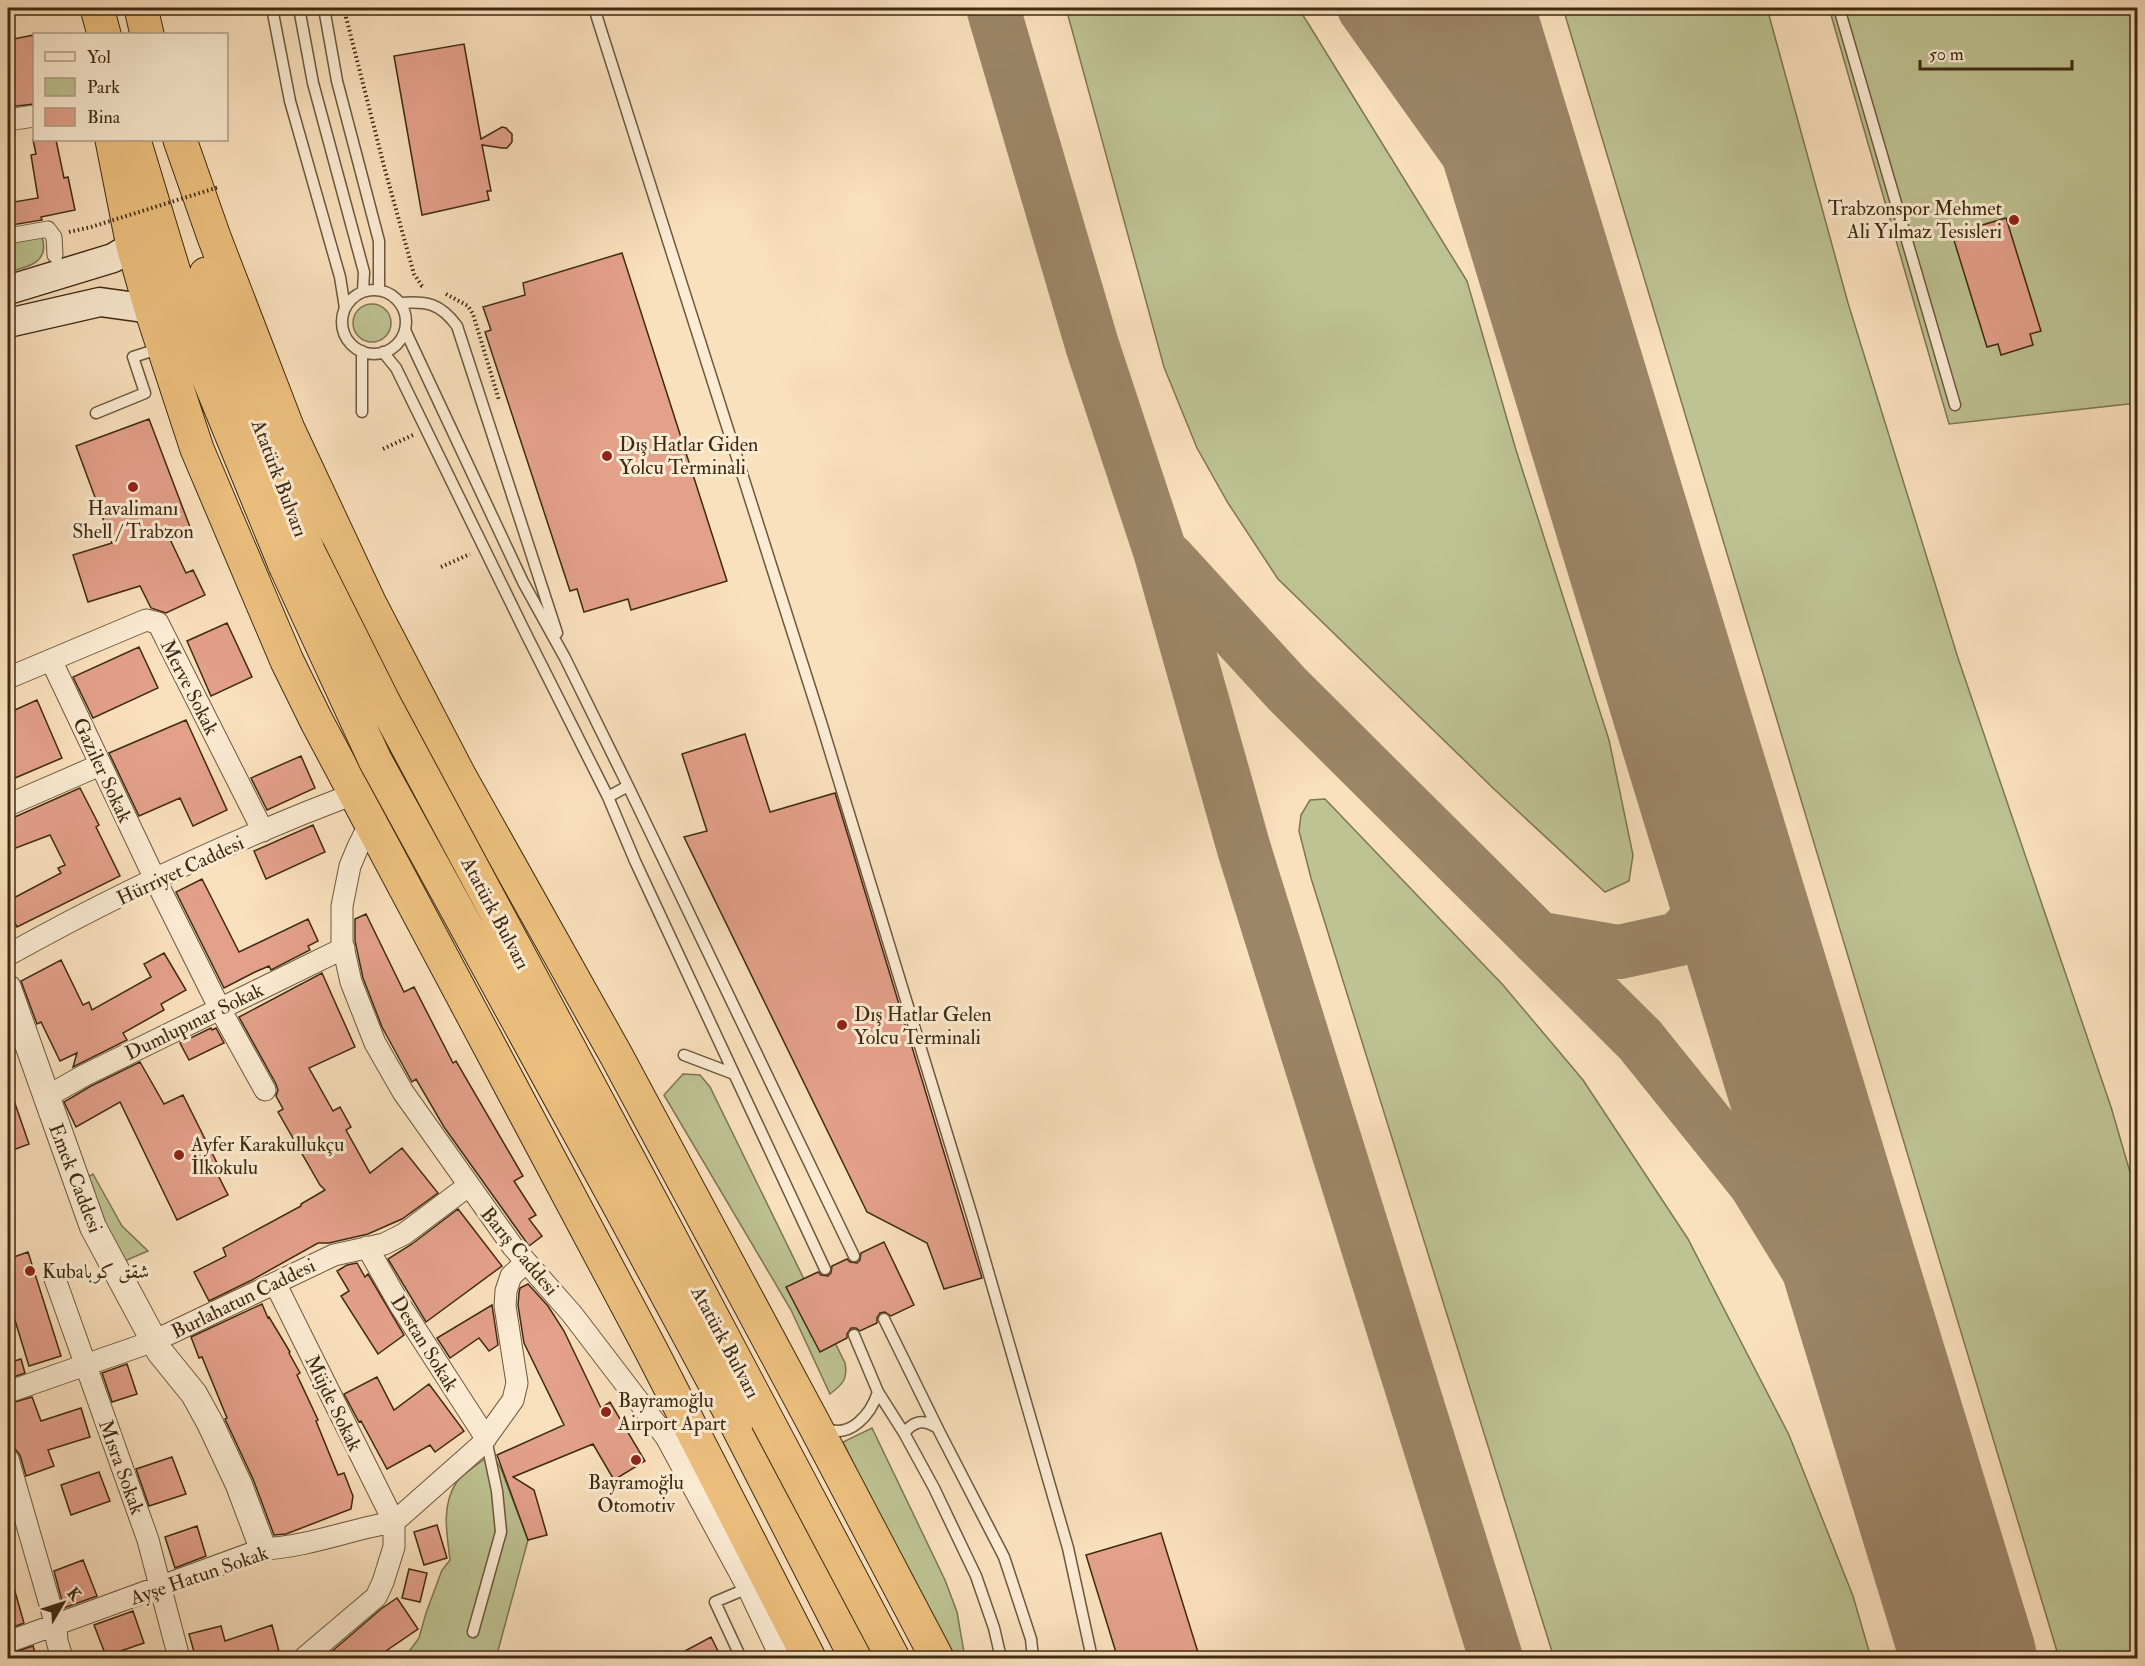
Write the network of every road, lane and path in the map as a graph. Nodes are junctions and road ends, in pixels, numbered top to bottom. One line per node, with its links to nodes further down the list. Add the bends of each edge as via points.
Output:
1 (95, 8): 10 (highway); 11 (highway)
2 (133, 8): 12 (highway)
3 (141, 8): 13 (highway)
4 (272, 8): 31 (lane, via 290,101 340,277)
5 (300, 8): 28 (lane, via 313,83 364,272)
6 (324, 8): 25 (lane, via 337,81 379,241)
7 (347, 8): 26 (path, via 346,17 414,274 422,286)
8 (594, 8): 99 (lane, via 821,722 973,1219 1068,1548)
9 (1839, 8): 39 (lane)
10 (96, 33)
11 (104, 33)
12 (138, 33)
13 (147, 33)
14 (33, 116): 15 (street)
15 (8, 120)
16 (112, 141): 23 (highway)
17 (134, 141): 42 (highway, Atatürk Bulvarı, via 199,355)
18 (165, 141): 42 (highway, Atatürk Bulvarı)
19 (180, 141): 76 (highway, via 288,429 369,603)
20 (219, 187): 21 (path, bridge)
21 (75, 231)
22 (8, 236): 24 (street, via 48,229 54,237)
23 (133, 246): 27 (main road, via 113,258); 32 (highway)
24 (55, 255)
25 (379, 289): 28 (lane); 30 (lane)
26 (432, 289)
27 (8, 290)
28 (363, 291): 31 (lane)
29 (441, 292): 38 (path, via 468,306 473,314)
30 (400, 303): 34 (lane, via 405,313); 43 (lane, via 435,306 457,326)
31 (345, 308): 36 (lane, via 343,329 353,346)
32 (151, 309): 33 (main road, via 100,302); 35 (highway)
33 (8, 323)
34 (405, 330): 37 (lane, via 392,348); 43 (lane, via 523,582)
35 (165, 347): 41 (lane, via 134,357 145,393); 48 (highway, via 197,448 273,630)
36 (362, 351): 37 (lane); 40 (lane)
37 (382, 352): 49 (lane, via 396,368)
38 (500, 404)
39 (1955, 405)
40 (362, 412)
41 (96, 413)
42 (297, 558): 94 (highway, Atatürk Bulvarı, bridge, via 375,760 632,1229); 95 (highway, Atatürk Bulvarı, bridge, via 383,701)
43 (565, 658): 47 (lane)
44 (51, 660): 45 (street, Merve Sokak); 46 (street, Gaziler Sokak); 52 (street, Merve Sokak, via 146,620 158,623)
45 (8, 678)
46 (100, 765): 50 (street); 53 (street, Gaziler Sokak)
47 (628, 786): 49 (lane); 65 (lane)
48 (356, 793): 51 (highway); 52 (street, Hürriyet Caddesi)
49 (608, 797): 60 (lane)
50 (8, 805)
51 (370, 823): 54 (street, Barış Caddesi, via 350,866 342,906); 93 (highway, via 645,1339)
52 (263, 831): 53 (street, Hürriyet Caddesi)
53 (154, 879): 55 (street, Hürriyet Caddesi); 57 (street, Gaziler Sokak)
54 (344, 948): 57 (street, Dumlupınar Sokak); 63 (street, Barış Caddesi, via 351,982 375,1043 403,1092)
55 (8, 955)
56 (8, 988): 58 (street, Emek Caddesi)
57 (220, 1009): 61 (street, Gaziler Sokak); 62 (street, Dumlupınar Sokak)
58 (13, 1024): 62 (street, Emek Caddesi)
59 (684, 1055): 60 (lane)
60 (734, 1074): 67 (lane)
61 (265, 1090)
62 (46, 1097): 72 (street, Emek Caddesi, via 93,1227)
63 (468, 1186): 64 (street, Burlahatun Caddesi, via 404,1234); 66 (street, Barış Caddesi)
64 (367, 1247): 69 (street, Burlahatun Caddesi, via 334,1255); 79 (street, Destan Sokak)
65 (854, 1256)
66 (526, 1262): 79 (street, via 511,1276 505,1306 517,1383 513,1400); 84 (street, Barış Caddesi, via 572,1314 666,1437)
67 (825, 1269)
68 (55, 1279): 73 (street, Mısra Sokak)
69 (275, 1283): 72 (street, Burlahatun Caddesi); 81 (street, Müjde Sokak)
70 (884, 1319): 77 (lane)
71 (854, 1335): 75 (lane)
72 (154, 1341): 73 (street, Burlahatun Caddesi); 82 (street, Emek Caddesi, via 194,1394 210,1423 236,1476)
73 (85, 1365): 74 (street, Burlahatun Caddesi); 83 (street, Mısra Sokak)
74 (8, 1392)
75 (878, 1392): 76 (lane, via 873,1408 844,1431 832,1432); 78 (lane)
76 (814, 1424): 96 (highway)
77 (936, 1427): 78 (lane, via 917,1422); 98 (lane, via 1004,1557 1031,1639)
78 (904, 1432): 97 (lane, via 976,1576)
79 (486, 1438): 81 (street, via 458,1468); 86 (lane, via 501,1532)
80 (8, 1459): 85 (street)
81 (394, 1522): 82 (street, Ayşe Hatun Sokak, via 282,1549); 88 (street, via 394,1547 376,1597)
82 (264, 1549): 83 (street, Ayşe Hatun Sokak)
83 (161, 1587): 85 (street, Ayşe Hatun Sokak); 90 (street, Mısra Sokak)
84 (748, 1588): 91 (lane, via 715,1602); 92 (street, Barış Caddesi)
85 (56, 1625): 87 (street, Ayşe Hatun Sokak); 89 (street)
86 (473, 1632)
87 (8, 1642)
88 (309, 1656)
89 (62, 1659)
90 (179, 1659)
91 (741, 1659)
92 (781, 1659)
93 (808, 1659)
94 (856, 1659)
95 (893, 1659)
96 (937, 1659)
97 (1001, 1659)
98 (1033, 1659)
99 (1092, 1659)

